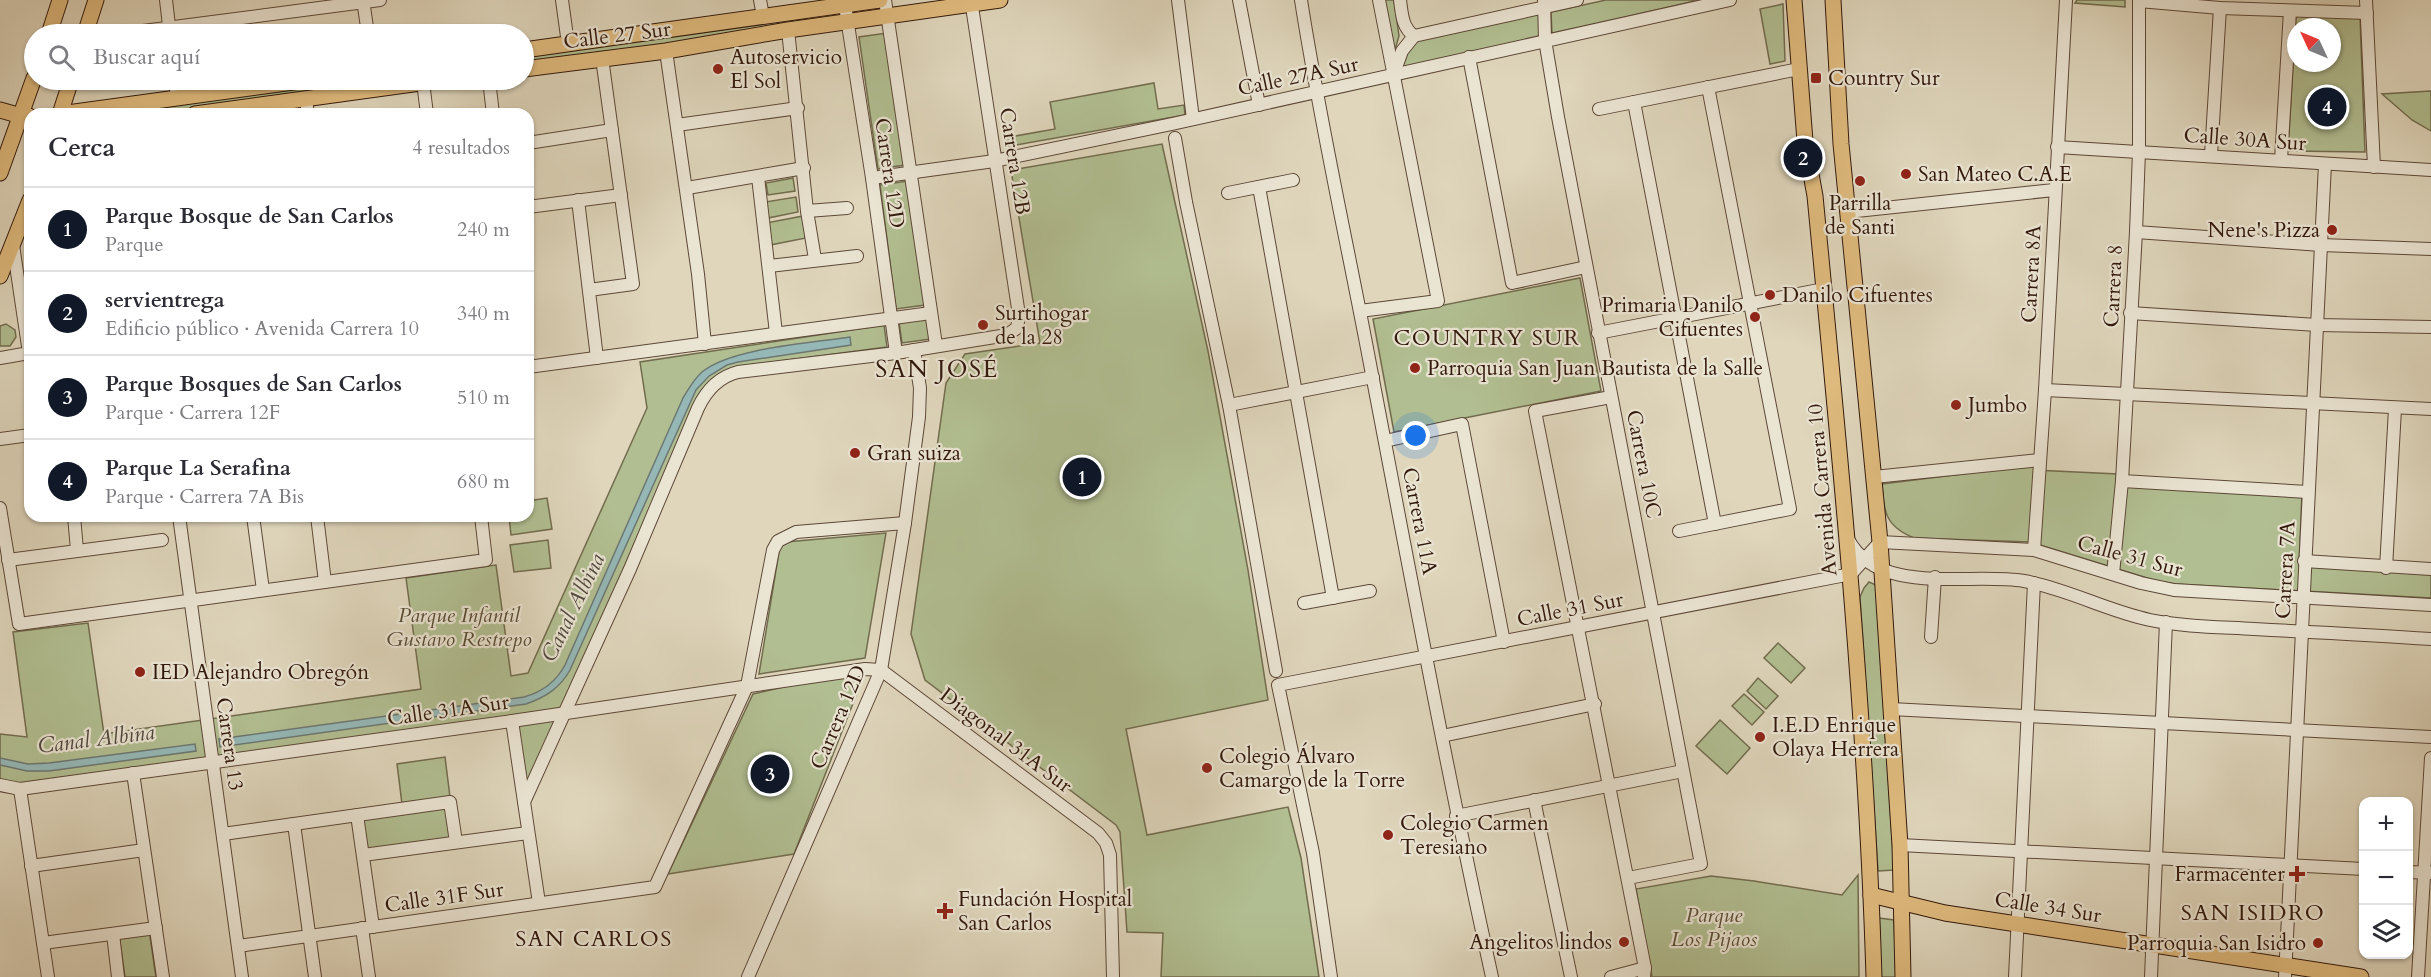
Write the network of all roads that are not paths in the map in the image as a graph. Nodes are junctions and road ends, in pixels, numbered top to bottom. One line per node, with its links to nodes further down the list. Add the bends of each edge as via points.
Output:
1 (60, 0): 31 (main road)
2 (96, 0): 32 (main road)
3 (166, 0): 33 (street)
4 (380, 0): 21 (street)
5 (562, 0): 39 (street)
6 (760, 0): 28 (street)
7 (880, 0): 22 (main road, Calle 27 Sur)
8 (885, 0): 29 (street, Carrera 12D)
9 (1000, 0): 23 (main road, Calle 27 Sur)
10 (1178, 0): 70 (street)
11 (1239, 0): 58 (street)
12 (1301, 0): 55 (street, Carrera 11A)
13 (1379, 0): 46 (street)
14 (1400, 0): 37 (street, via 1404,24)
15 (1577, 0): 24 (street)
16 (1730, 0): 38 (street, Calle 27A Sur)
17 (1794, 0): 45 (main road, Avenida Carrera 10)
18 (1833, 0): 99 (main road)
19 (2066, 0): 76 (street, Carrera 8A)
20 (2139, 0): 26 (street); 77 (street, Carrera 8)
21 (363, 1): 34 (street); 35 (street)
22 (844, 2): 28 (main road, Calle 27 Sur); 30 (street, Carrera 12D)
23 (972, 2): 29 (main road, Calle 27 Sur); 80 (street, Carrera 12B)
24 (1545, 4): 37 (street); 38 (street, Carrera 10C)
25 (2366, 6): 27 (street); 82 (street)
26 (2220, 8): 27 (street); 78 (street)
27 (2290, 11): 79 (street)
28 (764, 16): 39 (main road, Calle 27 Sur)
29 (888, 17): 30 (main road, Calle 27 Sur); 85 (street, Carrera 12D)
30 (848, 22): 36 (main road, Calle 27 Sur); 88 (street, Carrera 12D)
31 (52, 24)
32 (88, 24)
33 (169, 24)
34 (215, 24)
35 (366, 24)
36 (788, 30): 41 (main road, Calle 27 Sur); 66 (street)
37 (1414, 36): 46 (street, via 1402,51)
38 (1545, 40): 42 (street, Calle 27A Sur); 108 (street, Carrera 10C)
39 (568, 44): 40 (main road, Calle 27 Sur)
40 (534, 49)
41 (666, 51): 43 (main road, Calle 27 Sur); 72 (street)
42 (1469, 57): 46 (street, Calle 27A Sur); 108 (street, via 1512,283)
43 (602, 58): 44 (main road, Calle 27 Sur); 73 (street)
44 (534, 68)
45 (1799, 69): 47 (street); 110 (main road, Avenida Carrera 10)
46 (1394, 74): 55 (street, Calle 27A Sur); 113 (street, via 1438,301)
47 (1708, 87): 57 (street); 112 (street)
48 (31, 90): 60 (main road)
49 (68, 90): 61 (main road)
50 (176, 90): 56 (street)
51 (235, 90): 56 (main road)
52 (386, 90): 59 (main road)
53 (424, 90): 64 (street)
54 (490, 90): 65 (street)
55 (1316, 93): 58 (street, Calle 27A Sur); 113 (street, Carrera 11A)
56 (177, 98): 62 (main road)
57 (1634, 102): 67 (street); 117 (street)
58 (1259, 105): 70 (street, Calle 27A Sur)
59 (307, 107): 63 (main road)
60 (28, 108)
61 (62, 108)
62 (104, 108)
63 (291, 108)
64 (426, 108)
65 (492, 108)
66 (798, 108): 72 (street); 83 (street)
67 (1599, 109)
68 (0, 110): 69 (main road)
69 (24, 116)
70 (1193, 119): 80 (street, Calle 27A Sur)
71 (24, 120): 86 (main road)
72 (677, 125): 91 (street)
73 (612, 130): 75 (street); 94 (street)
74 (1175, 138): 136 (street)
75 (534, 142)
76 (2057, 147): 77 (street, Calle 30A Sur); 92 (street, Carrera 8A)
77 (2139, 151): 78 (street, Calle 30A Sur); 101 (street, Carrera 8)
78 (2211, 155): 79 (street, Calle 30A Sur)
79 (2281, 160): 81 (street, Calle 30A Sur)
80 (994, 161): 85 (street, Calle 27A Sur); 124 (street, Carrera 12B, via 1019,315 1017,328 1007,335)
81 (2325, 164): 82 (street, Calle 30A Sur); 103 (street, Carrera 7A)
82 (2374, 167): 84 (street, Calle 30A Sur)
83 (804, 168): 87 (street); 98 (street)
84 (2431, 170)
85 (911, 172): 88 (street, Calle 27A Sur); 114 (street, Carrera 12D)
86 (0, 173)
87 (758, 177): 91 (street); 107 (street)
88 (872, 178): 116 (street, Carrera 12D)
89 (1293, 180): 90 (street)
90 (1258, 187): 93 (street); 133 (street)
91 (687, 189): 123 (street)
92 (2054, 190): 99 (street); 132 (street, Carrera 8A)
93 (1228, 194)
94 (621, 195): 95 (street); 111 (street, via 633,284)
95 (578, 200): 96 (street); 111 (street)
96 (534, 206)
97 (847, 208): 98 (street)
98 (807, 211): 106 (street)
99 (1847, 212): 144 (main road)
100 (24, 216): 102 (main road)
101 (2136, 232): 103 (street); 115 (street, Carrera 8)
102 (13, 245): 109 (main road); 118 (street)
103 (2321, 245): 104 (street); 119 (street, Carrera 7A)
104 (2431, 249)
105 (857, 256): 106 (street)
106 (816, 259): 107 (street)
107 (769, 266): 121 (street)
108 (1586, 267): 122 (street, Carrera 10C)
109 (0, 276)
110 (1824, 289): 112 (street); 156 (main road, Avenida Carrera 10)
111 (589, 290): 129 (street)
112 (1750, 303): 117 (street); 154 (street, via 1790,509)
113 (1360, 311): 131 (street, Carrera 11A)
114 (931, 313): 116 (street); 124 (street, Carrera 12D)
115 (2130, 313): 119 (street); 134 (street, Carrera 8)
116 (892, 318): 121 (street); 126 (street, Carrera 12D)
117 (1675, 318): 122 (street); 154 (street)
118 (24, 319)
119 (2317, 325): 120 (street); 137 (street, Carrera 7A)
120 (2431, 327)
121 (776, 333): 123 (street)
122 (1598, 333): 135 (street, Carrera 10C)
123 (705, 344): 129 (street)
124 (936, 345): 125 (street)
125 (914, 350): 126 (street); 153 (street, Carrera 12D, via 920,388 919,417)
126 (896, 353): 192 (street, via 738,372 716,383 704,396)
127 (24, 354): 128 (street)
128 (0, 358)
129 (597, 358): 130 (street)
130 (534, 366)
131 (1373, 377): 133 (street); 142 (street, Carrera 11A)
132 (2045, 390): 134 (street); 143 (street, Carrera 8A)
133 (1296, 393): 136 (street); 175 (street)
134 (2127, 393): 137 (street); 145 (street, Carrera 8)
135 (1611, 397): 179 (street, Carrera 10C); 181 (street, via 1535,411)
136 (1229, 405): 188 (street)
137 (2313, 405): 138 (street); 146 (street, Carrera 7A)
138 (2395, 408): 139 (street); 164 (street)
139 (2431, 409)
140 (24, 436): 141 (street)
141 (0, 440)
142 (1385, 441): 185 (street, via 1462,424); 186 (street, Carrera 11A)
143 (2040, 460): 144 (street); 160 (street, Carrera 8A)
144 (1874, 477): 158 (main road)
145 (2122, 481): 146 (street); 168 (street, Carrera 8)
146 (2308, 492): 163 (street, Carrera 7A)
147 (0, 508): 161 (street)
148 (75, 522): 159 (street)
149 (180, 522): 176 (street, Carrera 13)
150 (254, 522): 172 (street)
151 (318, 522): 170 (street)
152 (482, 522): 170 (street, via 486,560)
153 (905, 523): 187 (street, Carrera 12D); 189 (street, via 796,532 778,541 773,550)
154 (1714, 524): 155 (street)
155 (1679, 531)
156 (1847, 538): 162 (street); 167 (main road, Avenida Carrera 10)
157 (162, 540): 159 (street)
158 (1880, 542): 160 (street, Calle 31 Sur); 162 (street); 166 (main road)
159 (77, 550): 161 (street)
160 (2034, 550): 168 (street, Calle 31 Sur)
161 (8, 560): 176 (street, via 19,624)
162 (1863, 560): 166 (street); 167 (street)
163 (2304, 561): 164 (street); 174 (street, Carrera 7A)
164 (2386, 568): 165 (street)
165 (2431, 569)
166 (1882, 571): 169 (street); 191 (main road)
167 (1851, 574): 179 (street, Calle 31 Sur); 225 (main road, Avenida Carrera 10)
168 (2113, 574): 174 (street, Calle 31 Sur, via 2174,590)
169 (1935, 577): 171 (street); 183 (street)
170 (325, 582): 172 (street)
171 (2034, 583): 180 (street, via 2140,618); 193 (street)
172 (262, 590): 176 (street)
173 (1370, 591): 175 (street)
174 (2302, 597): 178 (street, Calle 31 Sur); 182 (street, Carrera 7A)
175 (1333, 598): 177 (street)
176 (190, 600): 200 (street, Carrera 13)
177 (1304, 603)
178 (2431, 605)
179 (1654, 613): 181 (street, Calle 31 Sur); 201 (street, Carrera 10C)
180 (2166, 622): 182 (street); 195 (street)
181 (1576, 626): 185 (street, Calle 31 Sur); 190 (street)
182 (2301, 631): 184 (street); 196 (street, Carrera 7A)
183 (1931, 637)
184 (2431, 639)
185 (1503, 642): 186 (street, Calle 31 Sur)
186 (1426, 657): 197 (street, Carrera 11A); 246 (street, Calle 31 Sur, via 1278,685 1313,853)
187 (881, 670): 189 (street, Calle 31A Sur); 244 (street, Carrera 12D); 245 (street, Diagonal 31A Sur, via 1098,833 1106,843 1110,855)
188 (1276, 671)
189 (747, 686): 192 (street, Calle 31A Sur); 226 (street, Calle 31F Sur, via 655,887)
190 (1594, 704): 197 (street); 204 (street)
191 (1891, 709): 193 (street); 214 (main road)
192 (563, 714): 194 (street, Calle 31A Sur); 207 (street)
193 (2027, 715): 195 (street); 216 (street)
194 (512, 721): 200 (street, Calle 31A Sur); 207 (street)
195 (2162, 725): 196 (street); 218 (street)
196 (2296, 731): 198 (street); 219 (street, Carrera 7A)
197 (1442, 736): 209 (street, Carrera 11A)
198 (2431, 738)
199 (2431, 758): 223 (street)
200 (213, 762): 202 (street, Calle 31A Sur); 212 (street, Carrera 13)
201 (1683, 771): 204 (street); 224 (street, Carrera 10C, via 1701,864)
202 (133, 773): 205 (street, Calle 31A Sur); 215 (street)
203 (0, 785): 205 (street)
204 (1608, 787): 206 (street); 224 (street)
205 (20, 789): 220 (street)
206 (1534, 800): 209 (street); 248 (street)
207 (524, 802): 211 (street)
208 (357, 815): 210 (street); 213 (street, via 450,802); 217 (street)
209 (1456, 816): 247 (street, Carrera 11A)
210 (294, 824): 212 (street); 232 (street)
211 (528, 833): 213 (street); 226 (street)
212 (223, 834): 235 (street, Carrera 13)
213 (456, 842): 217 (street)
214 (1900, 845): 216 (street); 227 (main road)
215 (144, 850): 220 (street); 230 (street)
216 (2020, 850): 218 (street); 228 (street)
217 (363, 855): 229 (street)
218 (2155, 857): 219 (street); 234 (street)
219 (2290, 865): 221 (street); 236 (street, Carrera 7A)
220 (32, 866): 233 (street)
221 (2359, 869)
222 (2413, 872): 223 (street)
223 (2428, 873): 255 (street)
224 (1628, 878): 237 (street)
225 (1871, 895): 227 (main road, Calle 34 Sur); 250 (main road, Avenida Carrera 10)
226 (538, 903): 229 (street, Calle 31F Sur)
227 (1902, 903): 228 (main road, Calle 34 Sur); 251 (main road)
228 (2017, 923): 234 (main road, Calle 34 Sur); 252 (street)
229 (368, 927): 232 (street, Calle 31F Sur); 243 (street)
230 (156, 928): 231 (street); 240 (street)
231 (113, 934): 233 (street); 239 (street)
232 (309, 936): 235 (street, Calle 31F Sur); 242 (street)
233 (43, 943): 238 (street)
234 (2151, 944): 236 (main road, Calle 34 Sur); 253 (street)
235 (238, 946): 241 (street, Carrera 13)
236 (2285, 971): 254 (main road, Calle 34 Sur)
237 (1644, 972): 249 (street)
238 (48, 977)
239 (118, 977)
240 (163, 977)
241 (243, 977)
242 (315, 977)
243 (369, 977)
244 (748, 977)
245 (1113, 977)
246 (1331, 977)
247 (1492, 977)
248 (1571, 977)
249 (1611, 977)
250 (1874, 977)
251 (1904, 977)
252 (2015, 977)
253 (2151, 977)
254 (2361, 977)
255 (2418, 977)

